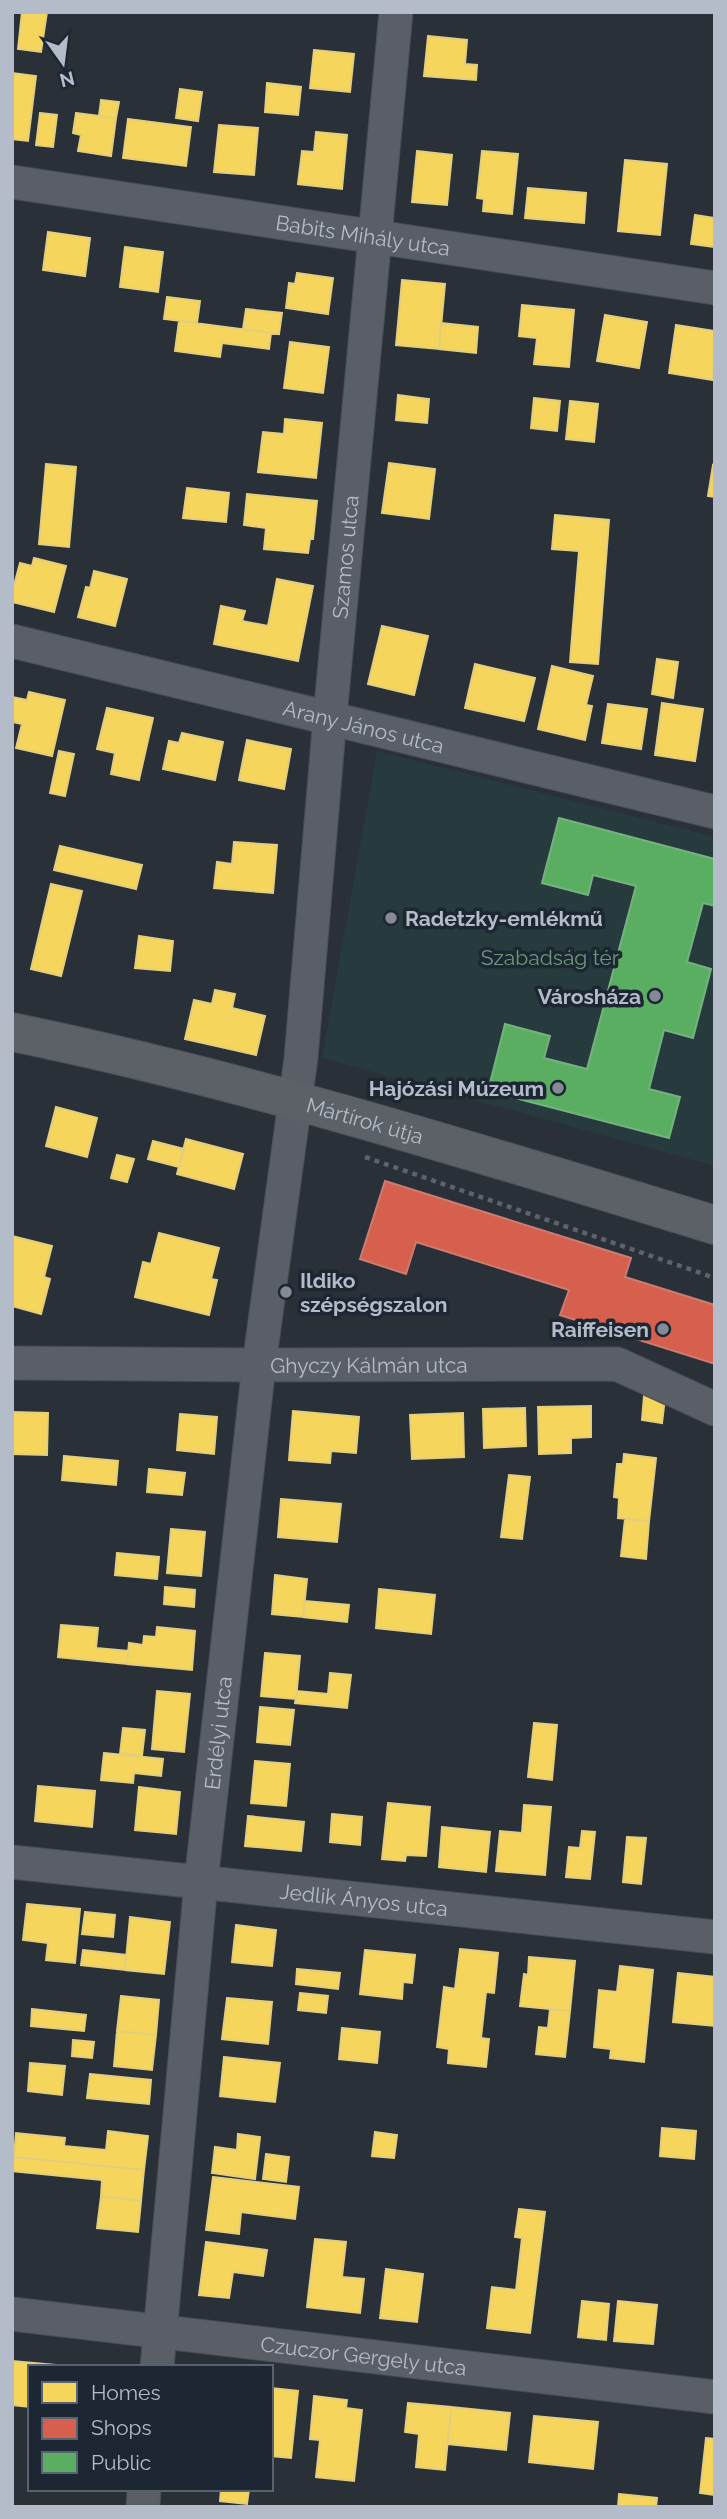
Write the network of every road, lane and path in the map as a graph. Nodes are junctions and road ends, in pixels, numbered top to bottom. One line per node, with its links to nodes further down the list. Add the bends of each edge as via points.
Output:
1 (396, 12): 3 (street, Szamos utca)
2 (12, 182): 3 (street, Babits Mihály utca)
3 (374, 237): 4 (street, Babits Mihály utca); 6 (street, Szamos utca)
4 (715, 288)
5 (12, 641): 6 (street, Arany János utca)
6 (330, 717): 7 (street, Arany János utca); 9 (street, Szamos utca)
7 (715, 812)
8 (12, 1032): 9 (main road, Mártírok útja)
9 (295, 1100): 11 (main road, Mártírok útja); 14 (street, Erdélyi utca)
10 (355, 1153): 12 (path)
11 (715, 1225)
12 (715, 1278)
13 (12, 1363): 14 (street, Ghyczy Kálmán utca)
14 (258, 1365): 15 (street, Ghyczy Kálmán utca, via 617,1364); 17 (street, Erdélyi utca)
15 (715, 1409)
16 (12, 1862): 17 (street, Jedlik Ányos utca)
17 (201, 1882): 18 (street, Jedlik Ányos utca); 20 (street, Erdélyi utca)
18 (715, 1937)
19 (12, 2314): 20 (street, Czuczor Gergely utca)
20 (161, 2330): 21 (street, Erdélyi utca); 22 (street, Czuczor Gergely utca)
21 (157, 2365)
22 (715, 2397)

